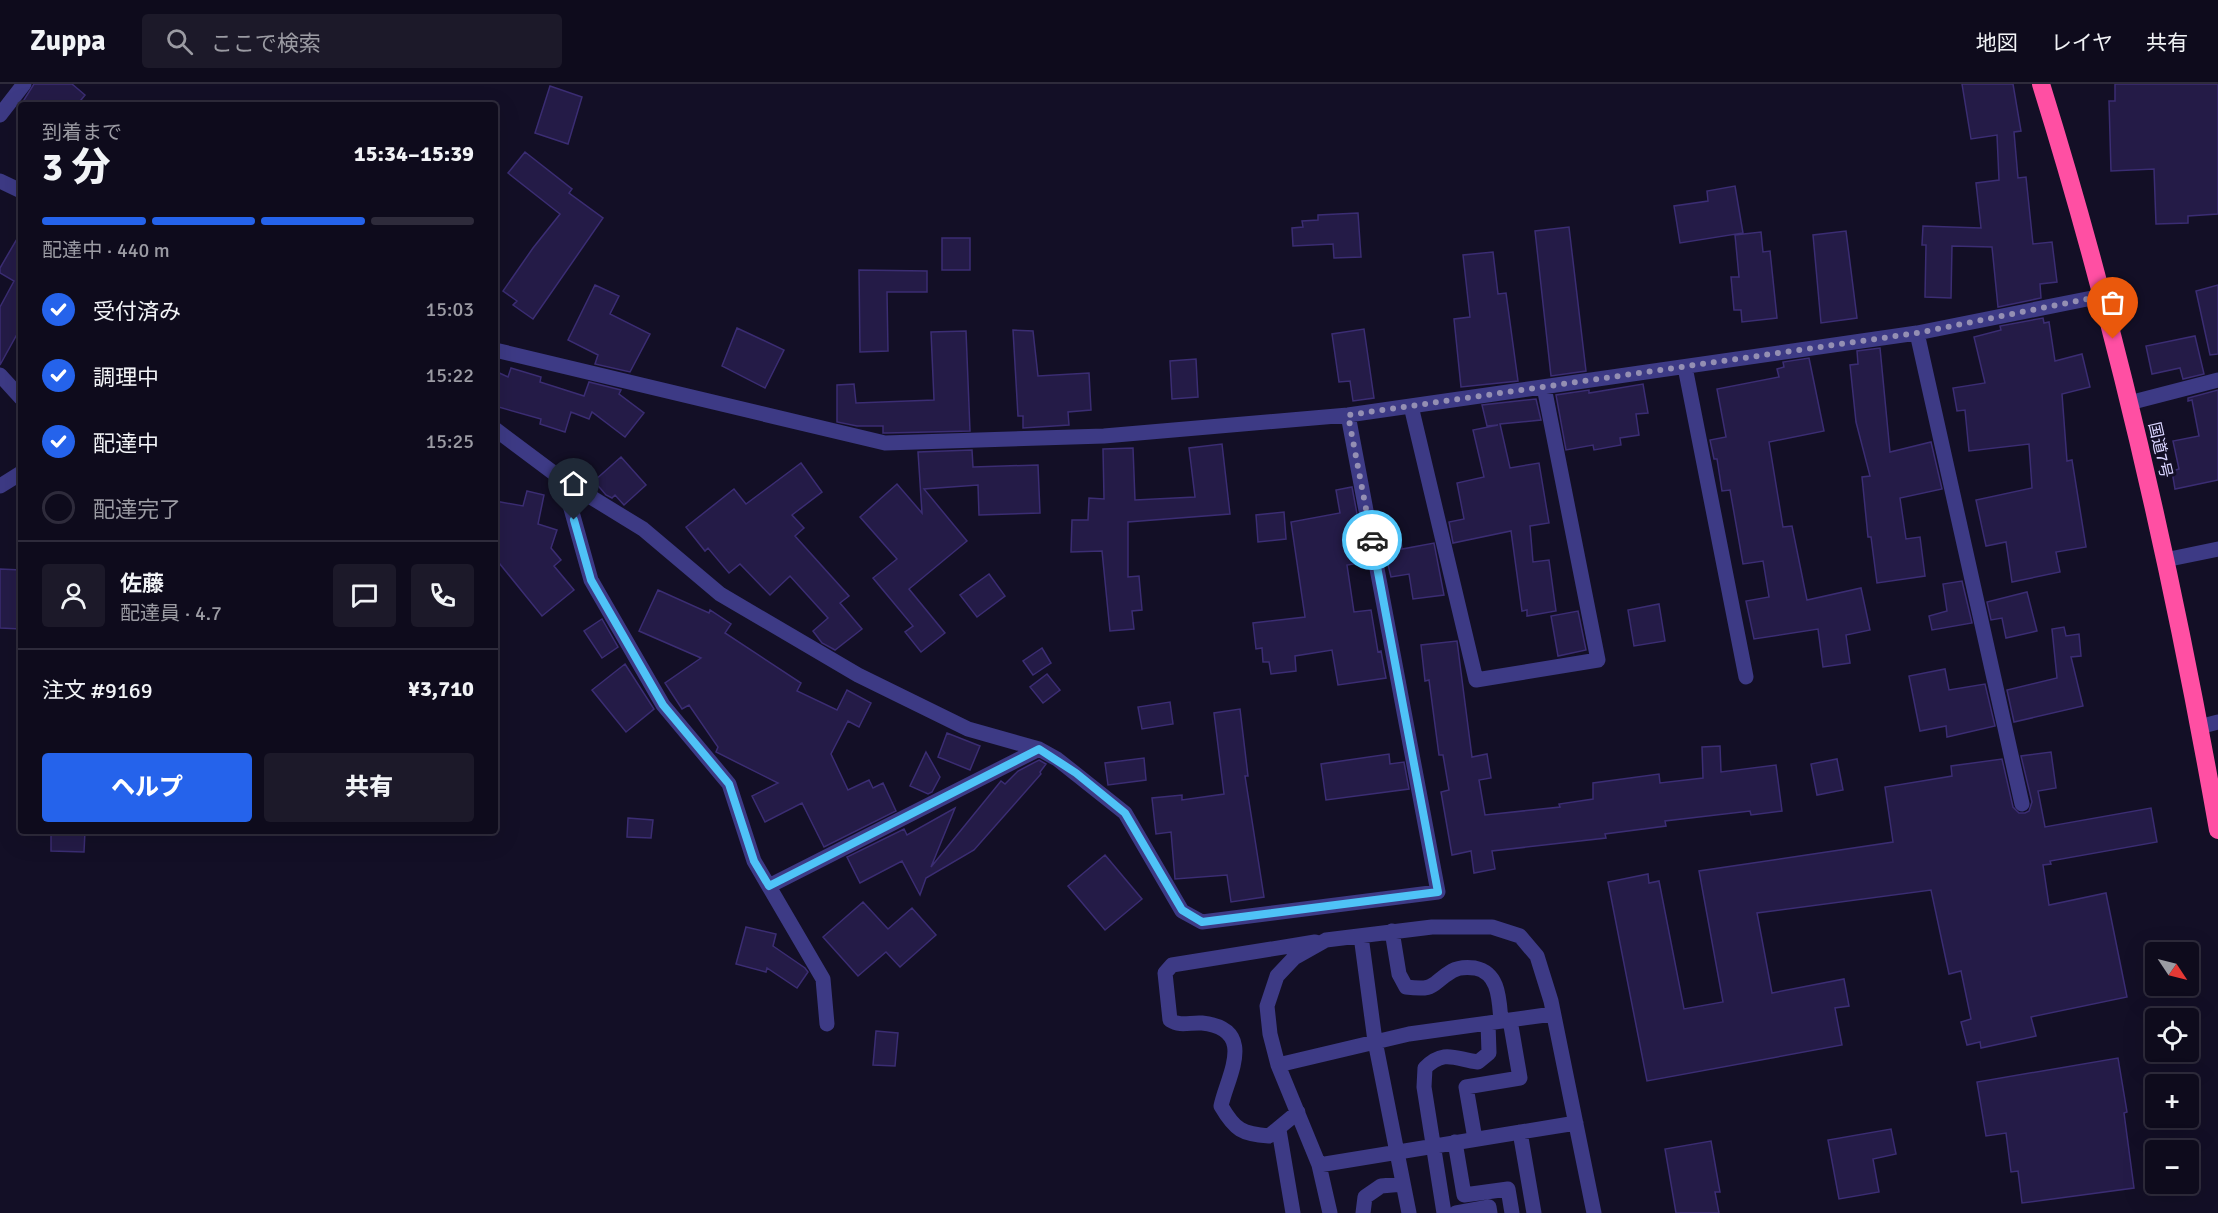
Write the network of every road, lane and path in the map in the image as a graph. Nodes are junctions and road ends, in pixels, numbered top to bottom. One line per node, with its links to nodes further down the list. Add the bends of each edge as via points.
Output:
1 (24, 84): 3 (street)
2 (2041, 84): 6 (highway, 国道7号)
3 (0, 115)
4 (0, 180): 5 (street)
5 (18, 189)
6 (2102, 296): 7 (street); 14 (highway, 国道7号)
7 (1917, 333): 9 (street); 27 (street)
8 (498, 352): 16 (street, via 885,443 1104,436)
9 (1685, 367): 12 (street); 23 (street)
10 (0, 375): 13 (street)
11 (2218, 380): 14 (street)
12 (1544, 387): 15 (street); 15 (street, via 1598,660 1476,680)
13 (18, 395)
14 (2129, 403): 22 (highway, 国道7号)
15 (1411, 406): 16 (street)
16 (1348, 415): 26 (street, via 1438,892 1202,922 1182,910 1125,813)
17 (498, 431): 19 (street)
18 (18, 475): 20 (street)
19 (562, 480): 26 (street, via 643,529 720,594 858,675 968,729); 29 (street, via 591,580 663,705 729,784 754,861)
20 (0, 486)
21 (2218, 549): 22 (street)
22 (2164, 560): 25 (highway, 国道7号)
23 (1746, 677)
24 (2218, 722): 25 (street)
25 (2199, 727): 28 (highway, 国道7号)
26 (1039, 749): 29 (street)
27 (2022, 804)
28 (2218, 830)
29 (769, 886): 35 (street, via 823,979)
30 (1392, 931): 31 (street); 33 (street, via 1492,927 1520,936 1537,956); 34 (street, via 1399,974 1406,987 1422,989 1465,966 1480,969 1492,978 1498,990)
31 (1360, 936): 32 (street); 36 (street)
32 (1326, 940): 37 (street, via 1294,958 1277,976 1267,1006); 40 (street, via 1172,965 1165,972 1170,1020 1220,1028 1231,1038 1236,1053 1235,1069 1221,1106 1232,1125 1248,1134 1269,1136)
33 (1553, 1014): 34 (street); 39 (street)
34 (1500, 1022): 36 (street); 42 (street, via 1520,1078 1466,1087); 44 (street, via 1489,1053 1478,1062 1450,1056 1434,1058 1425,1068)
35 (827, 1024)
36 (1375, 1041): 37 (street); 45 (street)
37 (1278, 1065): 38 (street)
38 (1298, 1112): 40 (street); 46 (street)
39 (1576, 1123): 41 (street); 57 (street)
40 (1279, 1130): 48 (street)
41 (1520, 1132): 42 (street); 56 (street)
42 (1475, 1139): 43 (street)
43 (1455, 1142): 44 (street); 55 (street, via 1464,1195 1508,1189)
44 (1432, 1145): 45 (street); 52 (street)
45 (1397, 1151): 46 (street); 47 (street)
46 (1319, 1165): 49 (street)
47 (1403, 1184): 50 (street, via 1381,1186 1365,1197); 51 (street)
48 (1293, 1213)
49 (1330, 1213)
50 (1363, 1213)
51 (1409, 1213)
52 (1444, 1213)
53 (1456, 1213): 54 (street, via 1489,1207)
54 (1490, 1213)
55 (1512, 1213)
56 (1534, 1213)
57 (1594, 1213)

